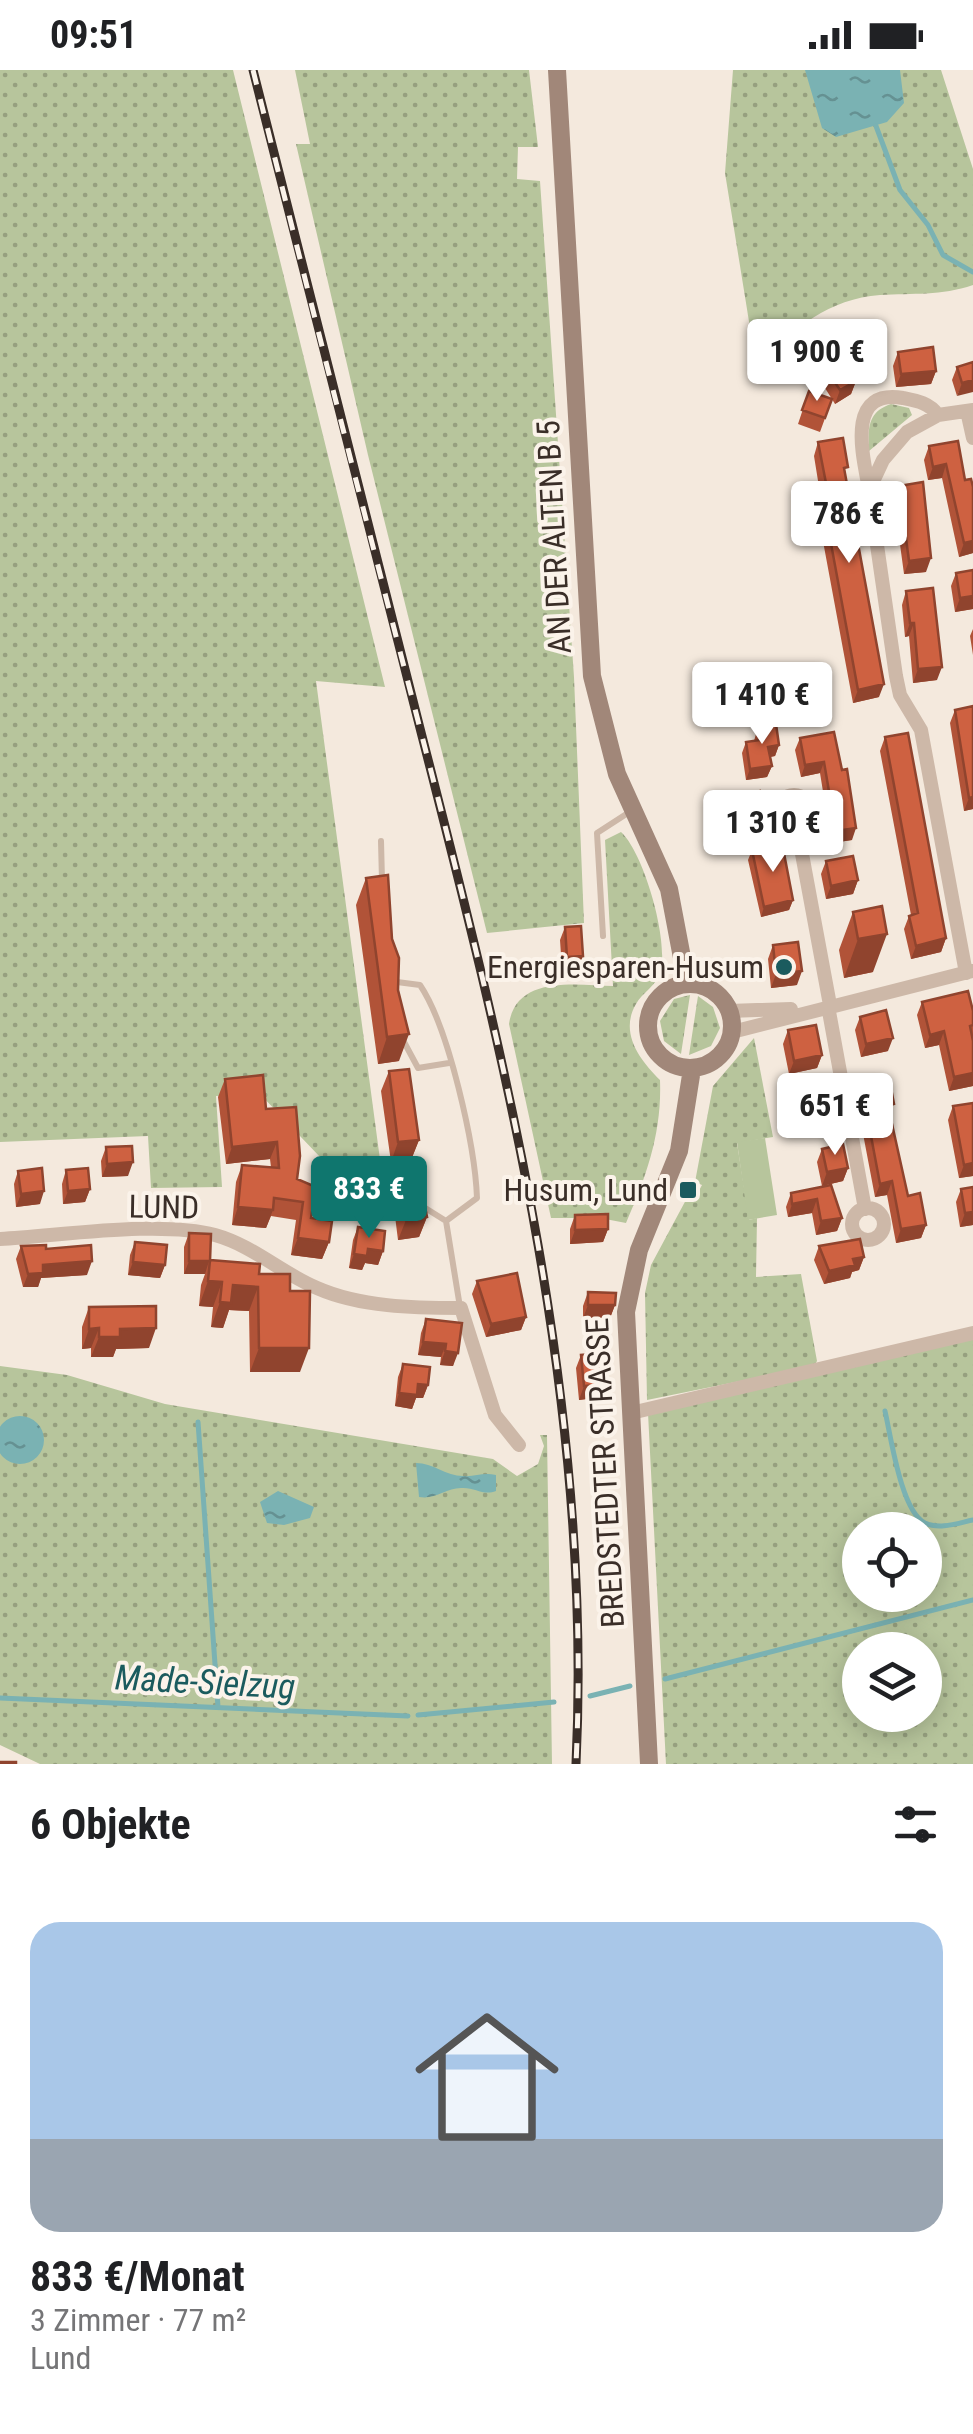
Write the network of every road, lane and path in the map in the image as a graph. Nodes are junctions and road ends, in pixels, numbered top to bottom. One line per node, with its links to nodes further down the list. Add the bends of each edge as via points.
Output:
1 (557, 70): 6 (main road, AN DER ALTEN B 5, via 590,660 608,750)
2 (970, 410): 3 (street); 4 (street)
3 (938, 415): 5 (street, via 893,444); 5 (street, via 930,405 908,399 871,405 860,428)
4 (973, 438)
5 (870, 490): 12 (street, via 896,676 921,730)
6 (634, 810): 10 (lane, via 598,833); 13 (main road, AN DER ALTEN B 5, via 670,889)
7 (797, 827): 14 (street)
8 (381, 841): 9 (lane)
9 (382, 892)
10 (603, 936)
11 (388, 966): 18 (lane, via 396,986 420,985 436,1008)
12 (970, 976): 14 (street)
13 (687, 984): 15 (main road, via 712,990); 19 (main road, via 659,996 647,1022 654,1050 678,1068)
14 (825, 1006): 15 (street); 17 (street); 21 (street)
15 (729, 1010): 17 (main road)
16 (399, 1028): 18 (lane, via 418,1068)
17 (732, 1032): 19 (main road, via 719,1057)
18 (449, 1063): 22 (lane, via 476,1170 476,1198)
19 (692, 1069): 26 (main road, BREDSTEDTER STRASSE, via 679,1150 630,1280)
20 (417, 1196): 22 (lane, via 423,1209)
21 (866, 1209)
22 (446, 1221): 24 (lane)
23 (0, 1239): 24 (street, LUND, via 183,1230 241,1244 339,1296 405,1308)
24 (460, 1308): 27 (street, via 496,1415)
25 (973, 1333): 26 (street)
26 (624, 1415): 28 (main road, BREDSTEDTER STRASSE)
27 (518, 1445)
28 (649, 1764)

